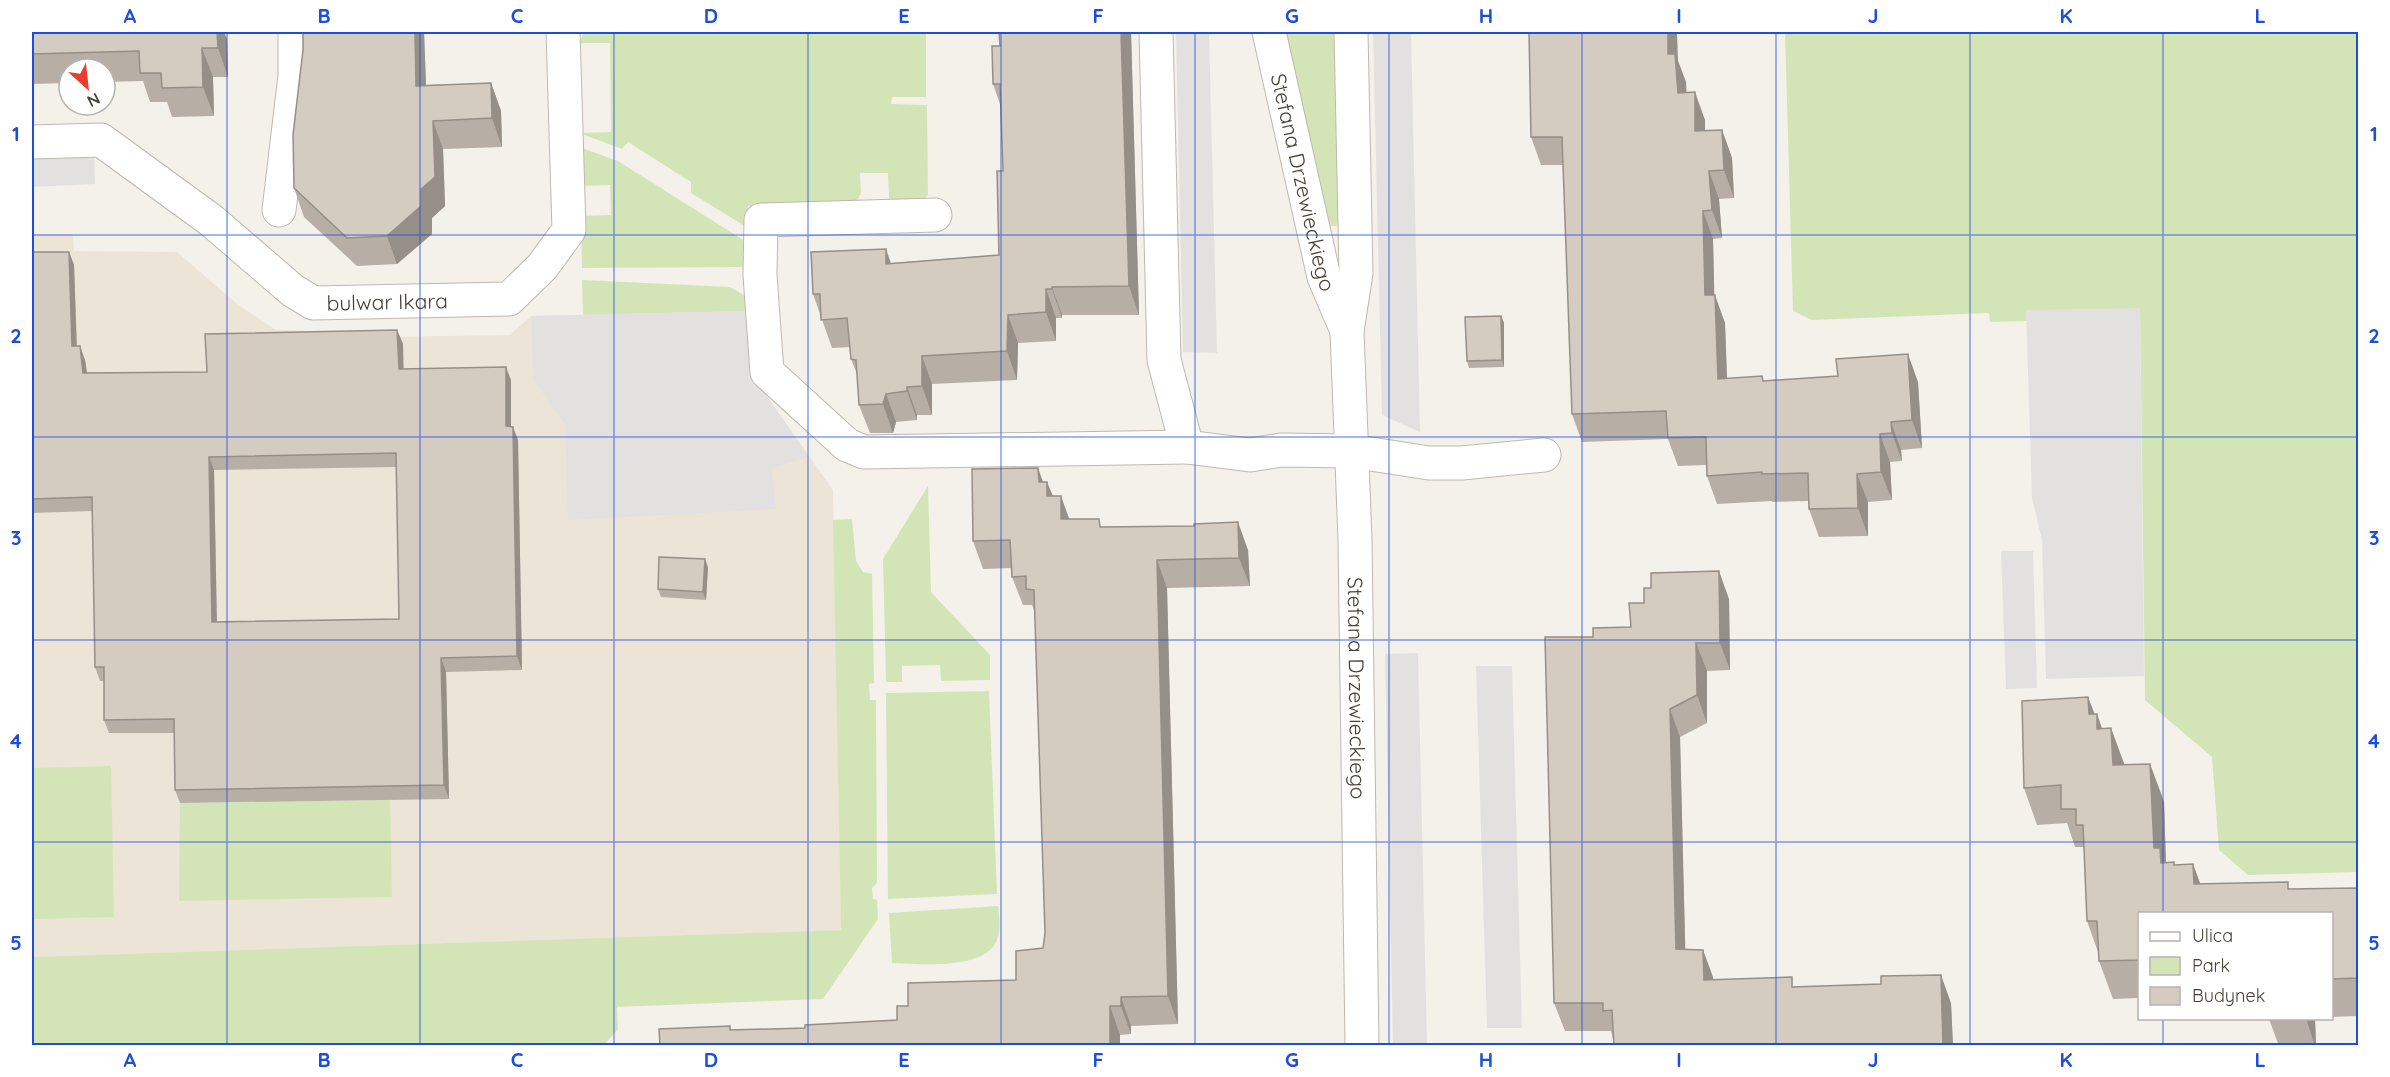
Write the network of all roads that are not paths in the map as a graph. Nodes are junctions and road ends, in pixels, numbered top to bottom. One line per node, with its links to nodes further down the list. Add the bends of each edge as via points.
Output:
1 (295, 32): 7 (street, via 295,76)
2 (563, 32): 6 (street, bulwar Ikara, via 569,230 543,267 509,299 313,303 292,290 212,221 100,140)
3 (1156, 32): 10 (street, via 1164,360)
4 (1269, 32): 9 (street, Stefana Drzewieckiego, via 1324,277)
5 (1351, 32): 9 (street, Stefana Drzewieckiego, via 1356,273)
6 (32, 142)
7 (279, 210)
8 (935, 214): 10 (street, via 761,220 760,275 767,372 847,445 864,452)
9 (1347, 331): 11 (street, Stefana Drzewieckiego)
10 (1187, 447): 11 (street, via 1250,455 1281,450)
11 (1352, 451): 12 (street, via 1462,464); 13 (street, Stefana Drzewieckiego)
12 (1544, 455)
13 (1362, 1046)

